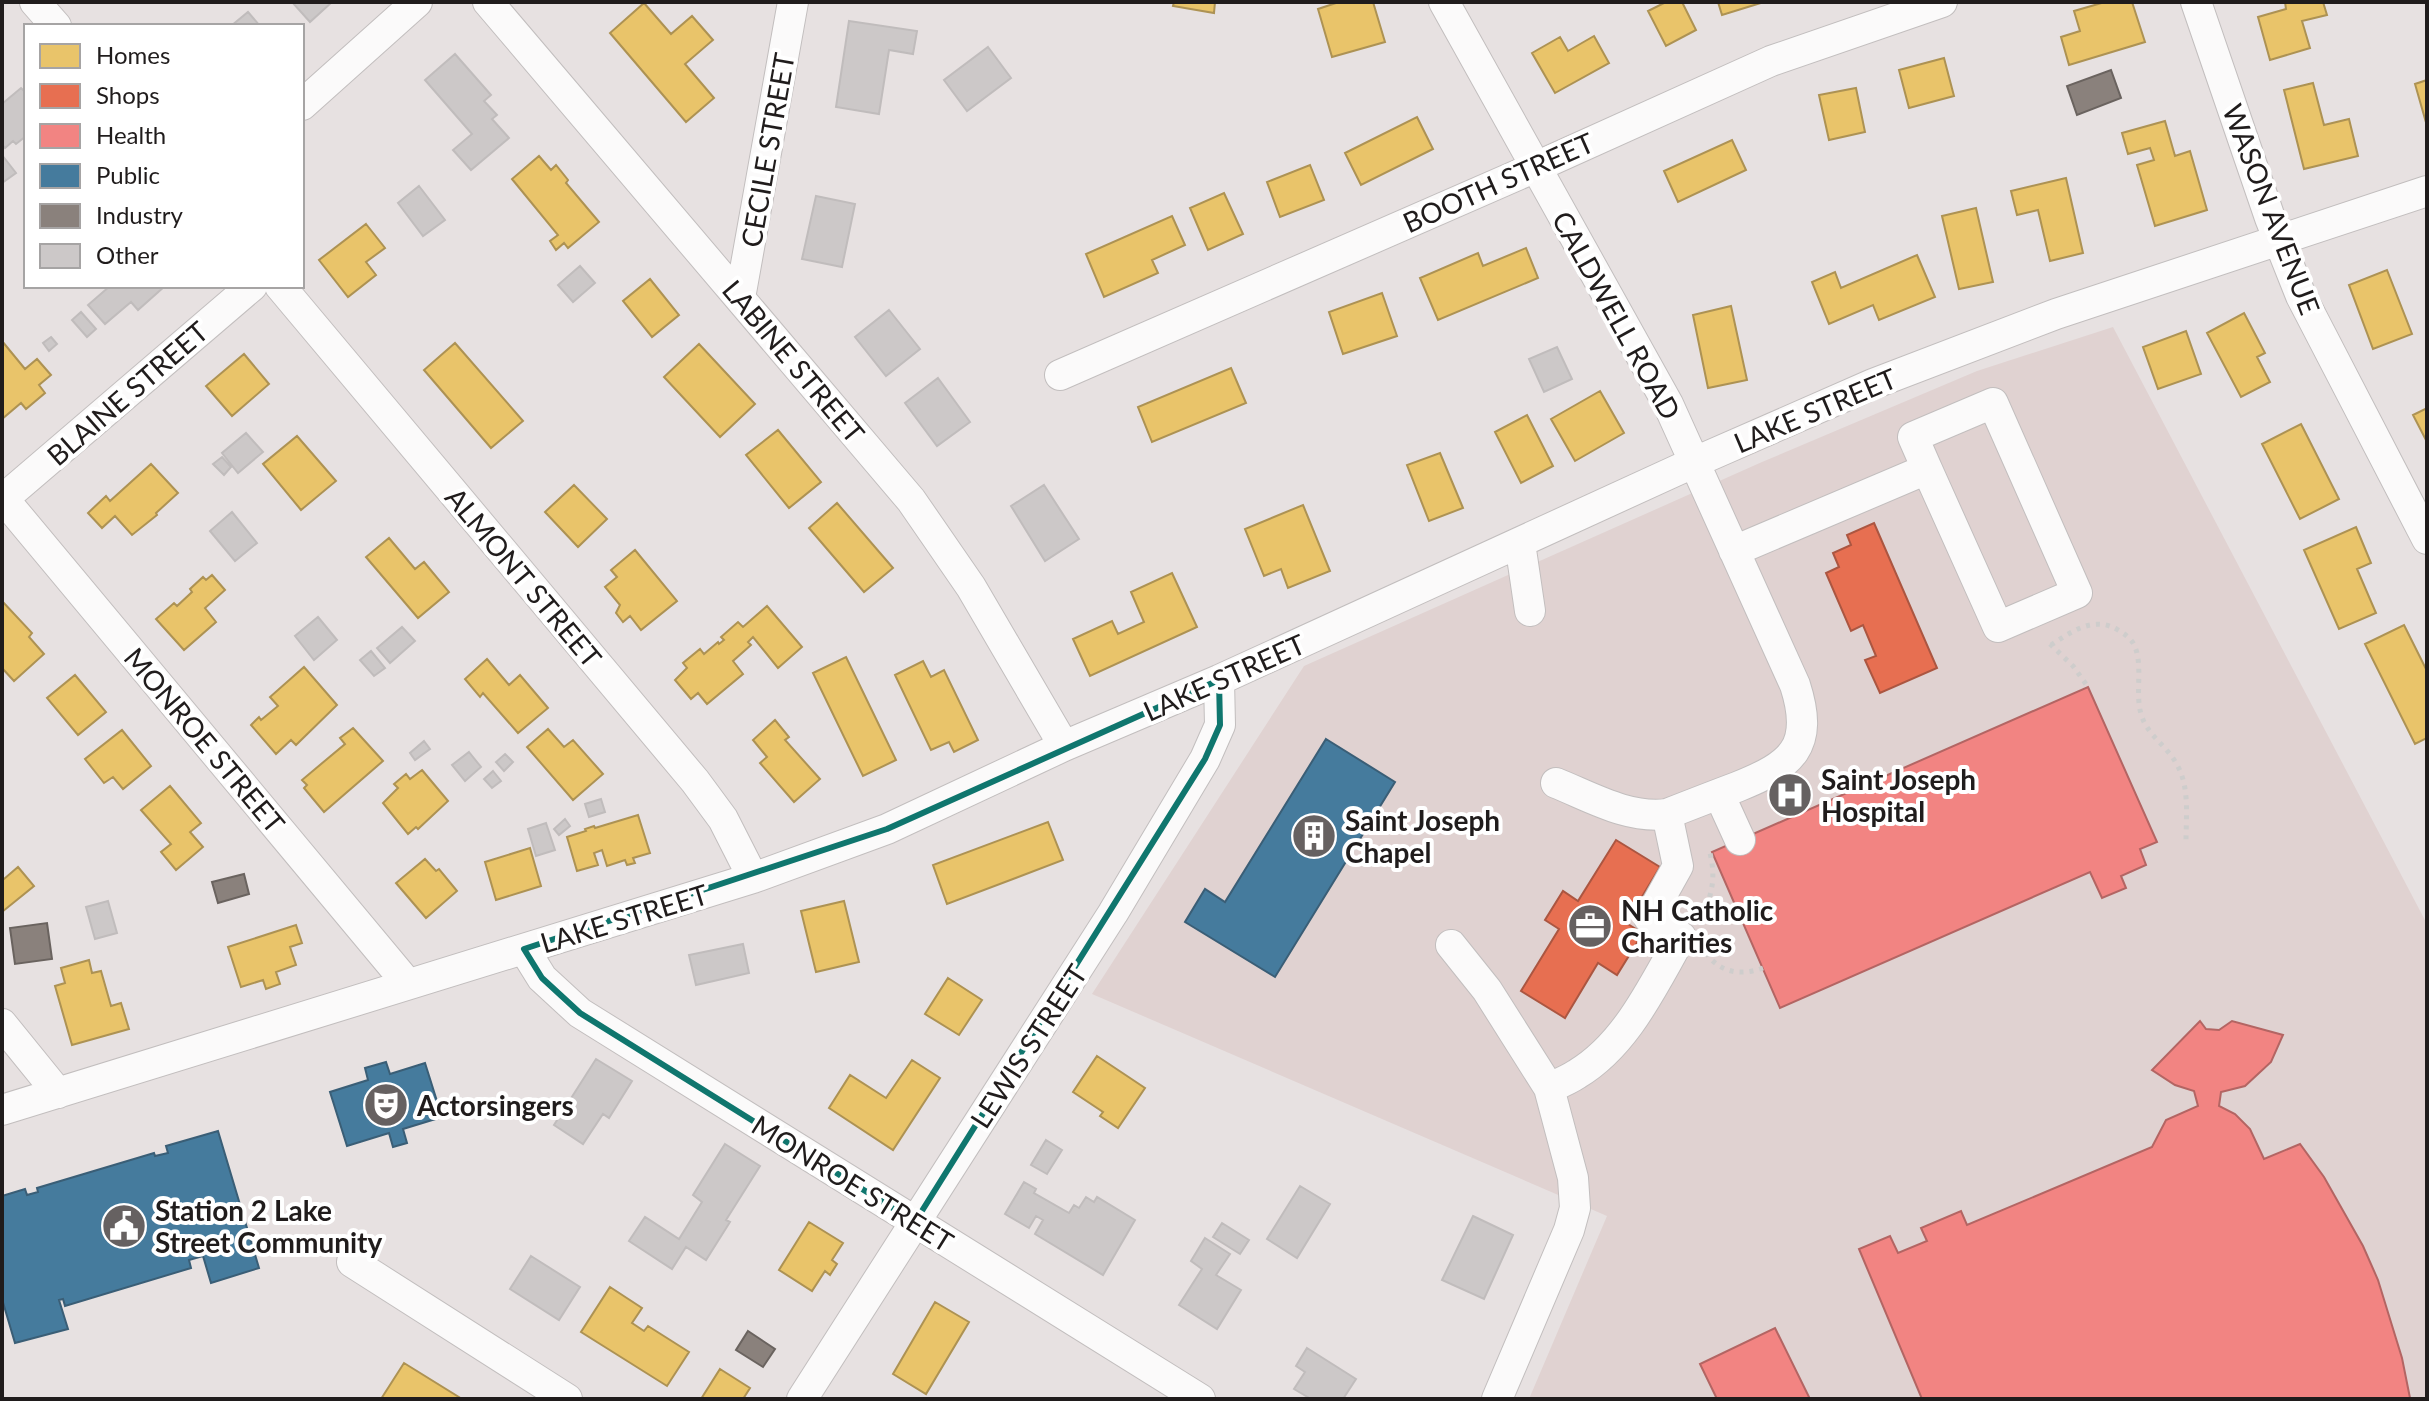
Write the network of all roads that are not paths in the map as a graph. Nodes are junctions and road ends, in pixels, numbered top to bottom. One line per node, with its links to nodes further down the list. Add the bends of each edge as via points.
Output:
1 (35, 2): 8 (street)
2 (417, 2): 9 (street)
3 (488, 2): 15 (street, LABINE STREET)
4 (793, 2): 15 (street, CECILE STREET)
5 (1444, 2): 10 (street, CALDWELL ROAD)
6 (1942, 2): 10 (street, BOOTH STREET, via 1771,61)
7 (2196, 2): 12 (street, WASON AVENUE)
8 (54, 24)
9 (304, 103)
10 (1536, 167): 16 (street, BOOTH STREET); 17 (street, CALDWELL ROAD)
11 (2427, 191): 12 (street, LAKE STREET)
12 (2279, 241): 17 (street, LAKE STREET, via 1963,348); 20 (street, WASON AVENUE, via 2301,296)
13 (250, 288): 19 (street, BLAINE STREET)
14 (282, 288): 30 (street, ALMONT STREET, via 695,781 723,819)
15 (740, 298): 25 (street, LABINE STREET, via 911,500 971,587)
16 (1060, 375)
17 (1695, 462): 21 (street, LAKE STREET); 22 (street, CALDWELL ROAD)
18 (1927, 469): 18 (street, via 1998,627 2077,593 1993,403 1913,437); 22 (street)
19 (2, 499): 33 (street, MONROE STREET)
20 (2427, 539)
21 (1520, 543): 23 (street); 24 (street, LAKE STREET)
22 (1734, 551): 27 (street, CALDWELL ROAD, via 1795,685 1803,708 1802,729 1782,765)
23 (1530, 611)
24 (1219, 680): 25 (street, LAKE STREET); 38 (street, LEWIS STREET, via 1220,725 1205,759)
25 (1064, 746): 30 (street, LAKE STREET, via 887,829)
26 (1556, 783): 28 (street, via 1625,811 1649,817)
27 (1719, 794): 28 (street, CALDWELL ROAD); 29 (street)
28 (1667, 814): 35 (street, via 1678,866 1649,918 1681,937 1634,1018 1604,1054)
29 (1740, 840)
30 (753, 878): 32 (street, LAKE STREET)
31 (1451, 945): 35 (street, via 1487,990)
32 (524, 949): 33 (street, LAKE STREET); 38 (street, MONROE STREET, via 542,978 580,1013)
33 (407, 983): 36 (street, LAKE STREET)
34 (2, 1024): 36 (street)
35 (1549, 1088): 43 (street, via 1573,1178 1575,1208)
36 (58, 1093): 37 (street, LAKE STREET)
37 (2, 1110)
38 (915, 1222): 41 (street, LEWIS STREET); 42 (street, MONROE STREET)
39 (352, 1262): 40 (street)
40 (567, 1399)
41 (802, 1399)
42 (1200, 1399)
43 (1497, 1399)

